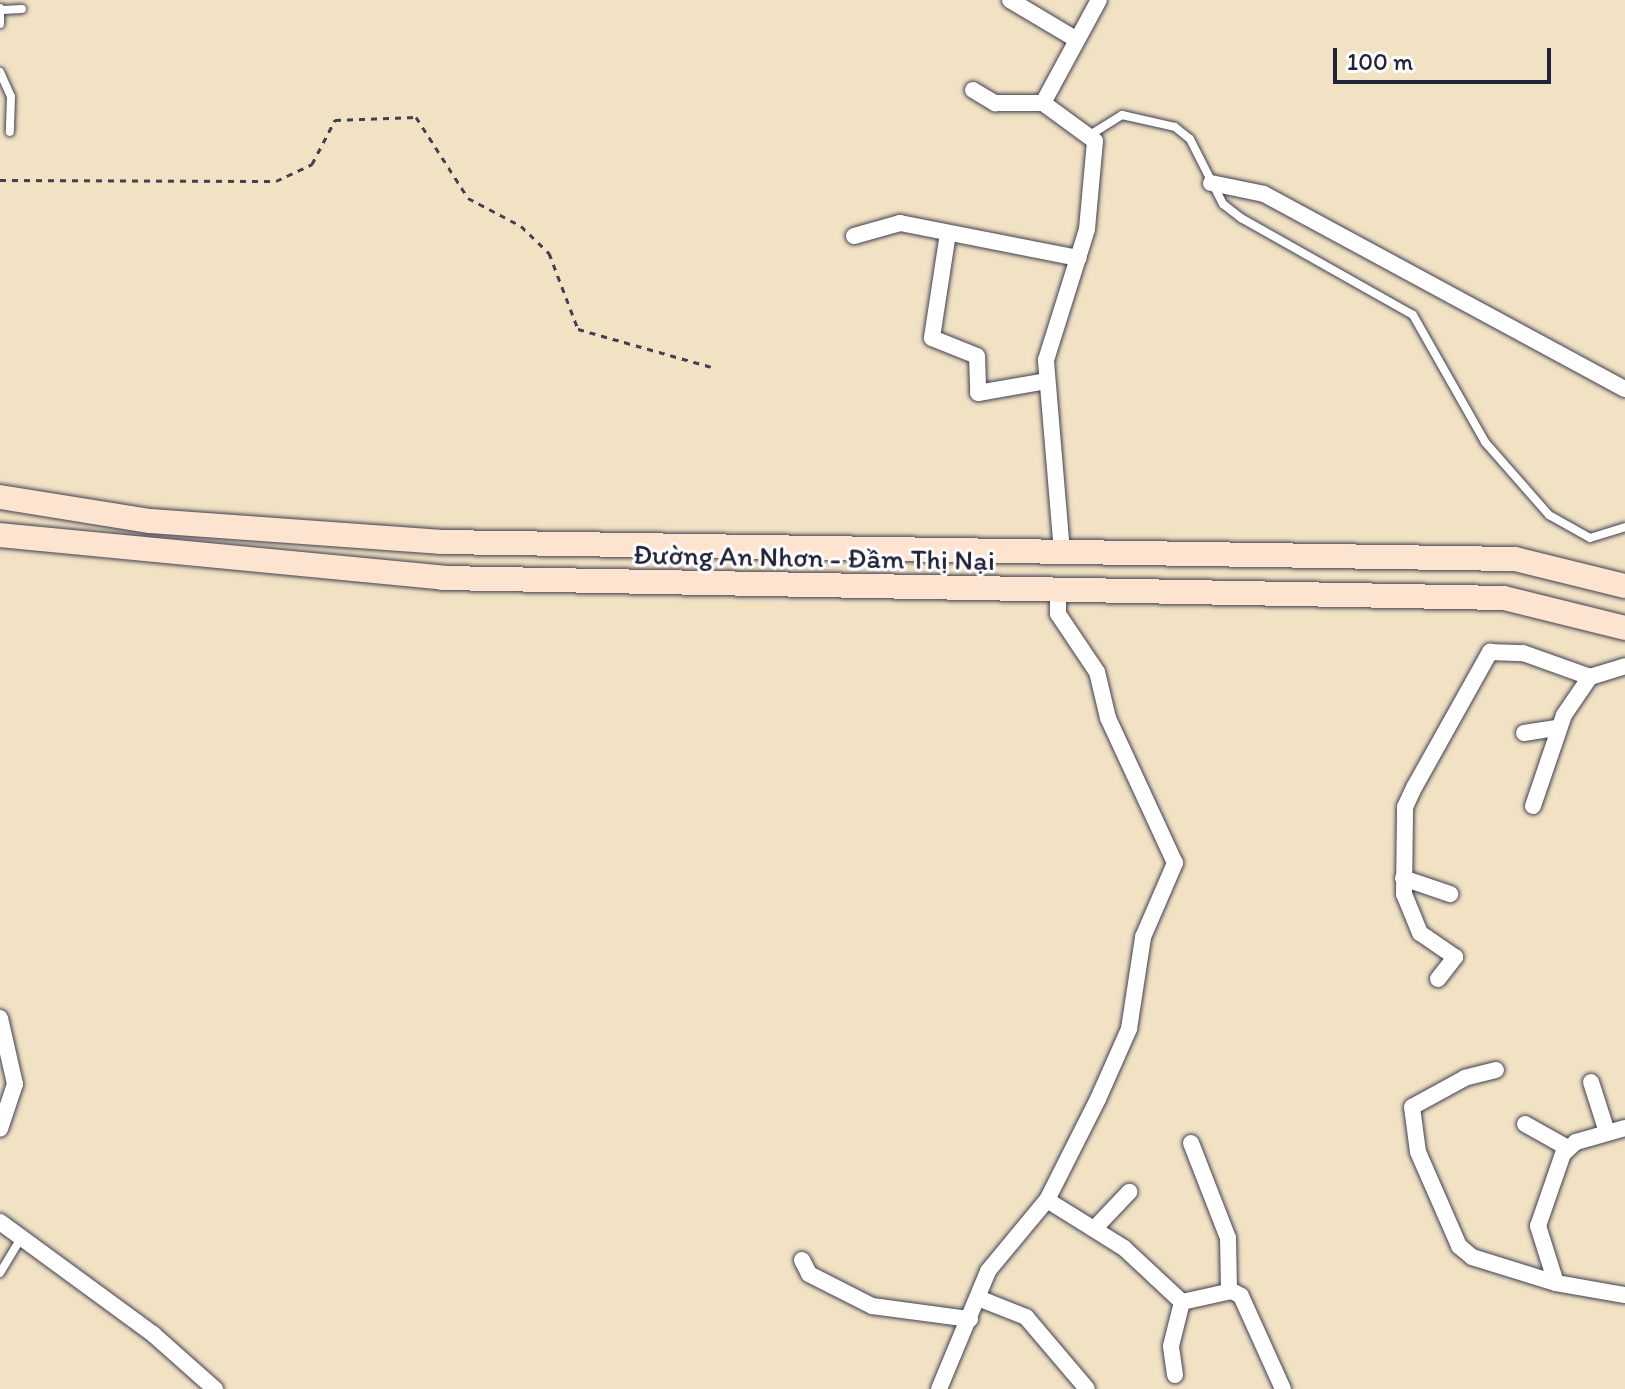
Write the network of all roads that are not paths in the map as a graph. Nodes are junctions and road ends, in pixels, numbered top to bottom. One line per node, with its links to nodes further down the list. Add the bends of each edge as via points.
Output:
1 (1010, 0): 6 (street)
2 (1099, 0): 6 (street)
3 (1, 9): 4 (lane); 5 (lane)
4 (22, 9)
5 (0, 24)
6 (1074, 38): 9 (street)
7 (0, 72): 10 (lane, via 11,97)
8 (973, 90): 9 (street, via 995,103)
9 (1043, 103): 11 (street, via 1063,124)
10 (10, 132)
11 (1090, 135): 12 (lane, via 1112,117 1166,122 1190,139); 15 (street, via 1094,185)
12 (1211, 183): 17 (street, via 1264,194); 19 (lane, via 1223,204 1258,230 1403,304 1485,442 1549,515 1590,538)
13 (948, 233): 14 (street, via 900,223); 15 (street); 16 (street, via 932,338 977,356 978,393)
14 (854, 236)
15 (1079, 258): 16 (street)
16 (1046, 381): 21 (street)
17 (1625, 389)
18 (0, 497): 21 (main road, Đường An Nhơn - Đầm Thị Nại, via 150,521 442,542)
19 (1625, 527)
20 (0, 535): 23 (main road, Đường An Nhơn - Đầm Thị Nại, via 443,578)
21 (1062, 552): 22 (main road, Đường An Nhơn - Đầm Thị Nại, via 1515,559)
22 (1625, 586)
23 (1058, 591): 24 (main road, Đường An Nhơn - Đầm Thị Nại, via 1504,598); 43 (street, via 1058,614 1097,672 1108,718 1175,863 1143,937 1129,1029)
24 (1625, 628)
25 (1625, 666): 26 (street)
26 (1590, 677): 27 (street); 30 (street, via 1510,649 1482,660 1405,807)
27 (1557, 728): 28 (street); 29 (street)
28 (1524, 733)
29 (1533, 806)
30 (1403, 878): 31 (street); 32 (street, via 1412,923 1455,957)
31 (1450, 894)
32 (1438, 979)
33 (0, 1018): 38 (street, via 15,1084)
34 (1496, 1070): 49 (street, via 1414,1105 1418,1152 1464,1252)
35 (1591, 1082): 39 (street)
36 (1525, 1124): 41 (street)
37 (1625, 1128): 39 (street)
38 (0, 1129)
39 (1607, 1132): 41 (street)
40 (1191, 1143): 50 (street, via 1228,1238)
41 (1568, 1148): 49 (street, via 1538,1226)
42 (1129, 1192): 45 (street)
43 (1047, 1200): 45 (street); 52 (street, via 1006,1244)
44 (0, 1222): 46 (street)
45 (1095, 1228): 53 (street)
46 (21, 1237): 48 (lane); 56 (street)
47 (802, 1260): 54 (street, via 809,1274 872,1306)
48 (0, 1273)
49 (1556, 1283): 51 (street)
50 (1229, 1291): 53 (street); 59 (street, via 1248,1306)
51 (1625, 1295)
52 (978, 1298): 54 (street); 58 (street, via 1026,1317)
53 (1182, 1302): 55 (street, via 1171,1346)
54 (970, 1319): 57 (street)
55 (1175, 1375)
56 (215, 1389)
57 (939, 1389)
58 (1087, 1389)
59 (1283, 1389)

